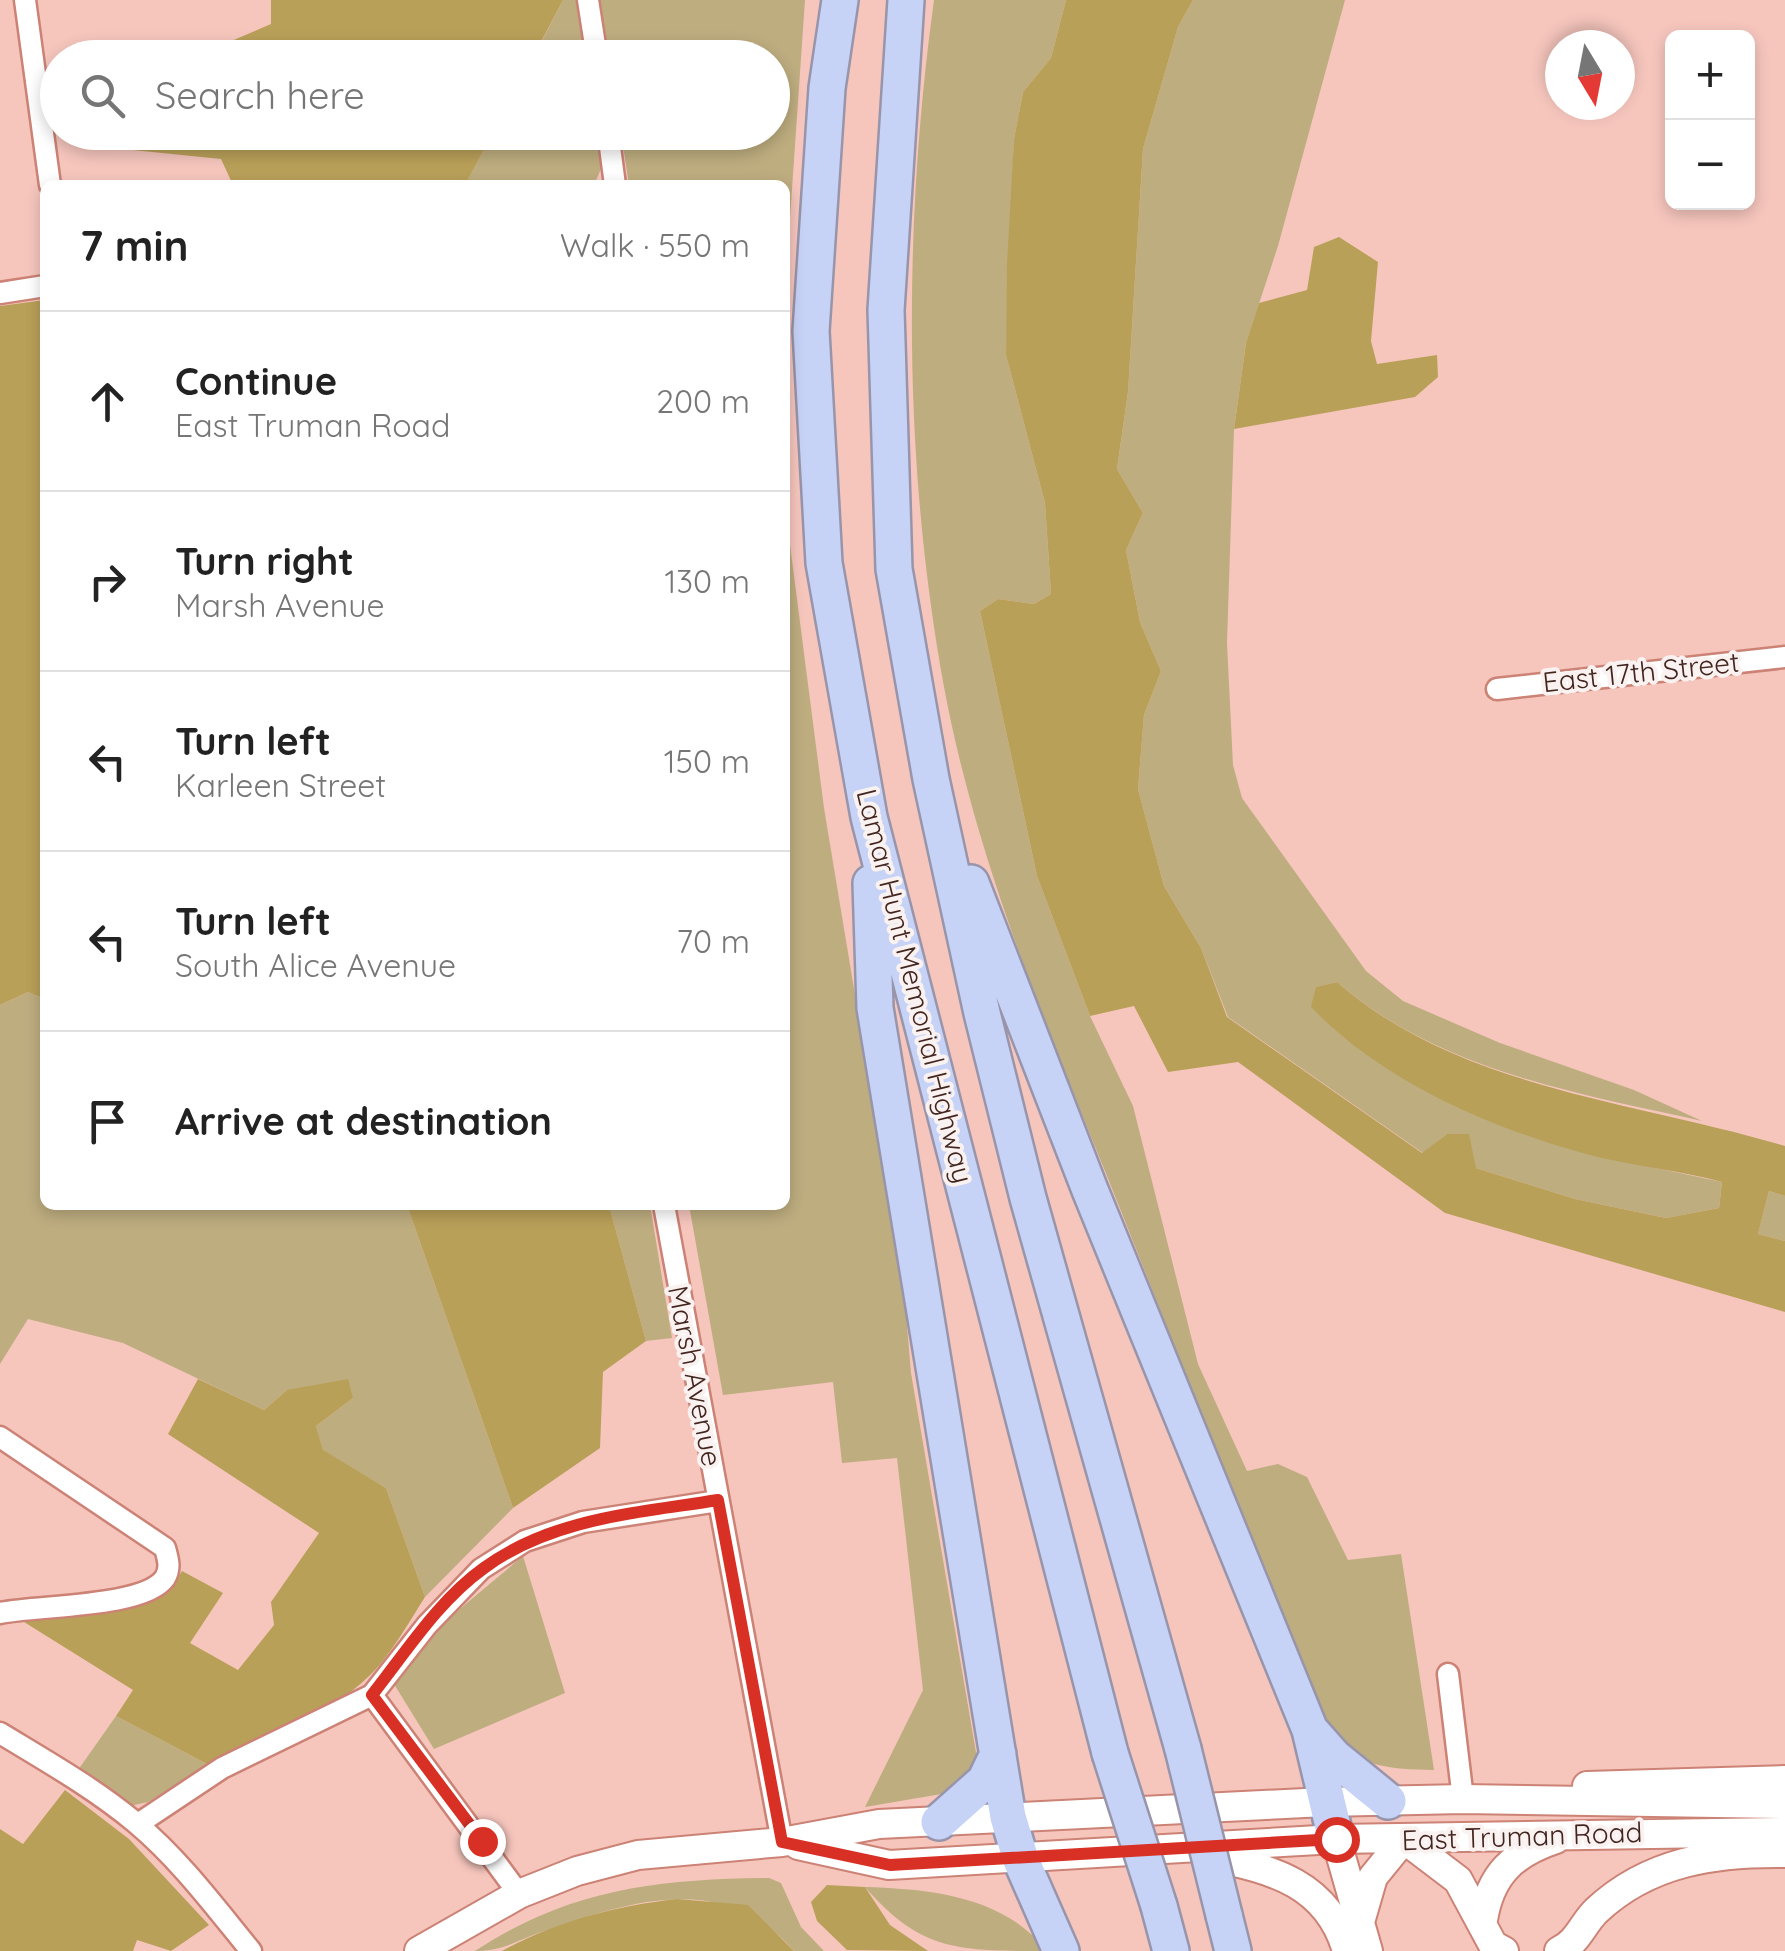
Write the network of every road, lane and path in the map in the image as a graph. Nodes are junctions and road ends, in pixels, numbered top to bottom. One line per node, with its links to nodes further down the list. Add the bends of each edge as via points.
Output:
1 (25, 0): 6 (street)
2 (588, 0): 5 (street)
3 (840, 0): 16 (highway, Lamar Hunt Memorial Highway, via 827,88 812,331 824,563)
4 (906, 0): 15 (highway, via 886,330 894,569)
5 (594, 40)
6 (40, 111)
7 (45, 150): 9 (street)
8 (610, 150): 10 (street)
9 (49, 180)
10 (614, 180)
11 (40, 287): 12 (street)
12 (0, 292)
13 (1785, 657): 14 (street, East 17th Street)
14 (1498, 689)
15 (931, 779): 23 (highway); 50 (highway, bridge, via 1028,1198)
16 (870, 817): 25 (highway, via 875,1008); 49 (highway, Lamar Hunt Memorial Highway, bridge, via 1110,1753)
17 (665, 1210): 19 (street, Marsh Avenue)
18 (0, 1437): 20 (street, via 166,1548 170,1567 164,1581 140,1594)
19 (718, 1500): 22 (street, via 583,1522 526,1542 481,1569); 39 (street, Marsh Avenue)
20 (0, 1613)
21 (1448, 1674): 27 (street)
22 (372, 1695): 34 (street, via 222,1768); 43 (street)
23 (1310, 1730): 28 (highway); 29 (highway)
24 (0, 1733): 34 (street)
25 (998, 1754): 31 (highway); 33 (highway, via 984,1781)
26 (1785, 1780): 27 (main road, via 1626,1782)
27 (1463, 1799): 28 (main road, East Truman Road); 32 (main road, East Truman Road)
28 (1388, 1801): 29 (main road, East Truman Road)
29 (1325, 1802): 31 (main road, East Truman Road); 37 (highway)
30 (1785, 1804): 32 (main road, East Truman Road)
31 (1008, 1817): 33 (main road, East Truman Road); 42 (highway)
32 (1735, 1817): 35 (main road, East Truman Road); 36 (main road, East Truman Road)
33 (939, 1822): 39 (main road, East Truman Road, via 879,1824)
34 (138, 1824): 46 (street)
35 (1577, 1832): 38 (main road, East Truman Road); 44 (main road, via 1510,1861 1487,1891)
36 (1785, 1832)
37 (1336, 1839): 38 (main road, East Truman Road); 40 (main road, East Truman Road); 45 (main road)
38 (1404, 1840): 44 (main road, via 1458,1880); 45 (main road, via 1373,1877)
39 (782, 1842): 42 (main road, East Truman Road, via 890,1865); 43 (main road, East Truman Road, via 638,1855)
40 (1175, 1850): 42 (main road, East Truman Road); 51 (main road, via 1288,1876 1332,1914)
41 (1785, 1853): 54 (main road, via 1727,1852 1678,1862 1595,1912)
42 (1021, 1860): 48 (highway)
43 (519, 1894): 47 (main road, East Truman Road)
44 (1483, 1920): 53 (main road, via 1493,1945)
45 (1360, 1922): 52 (main road)
46 (251, 1951)
47 (419, 1951)
48 (1060, 1951)
49 (1171, 1951)
50 (1233, 1951)
51 (1347, 1951)
52 (1368, 1951)
53 (1504, 1951)
54 (1560, 1951)

